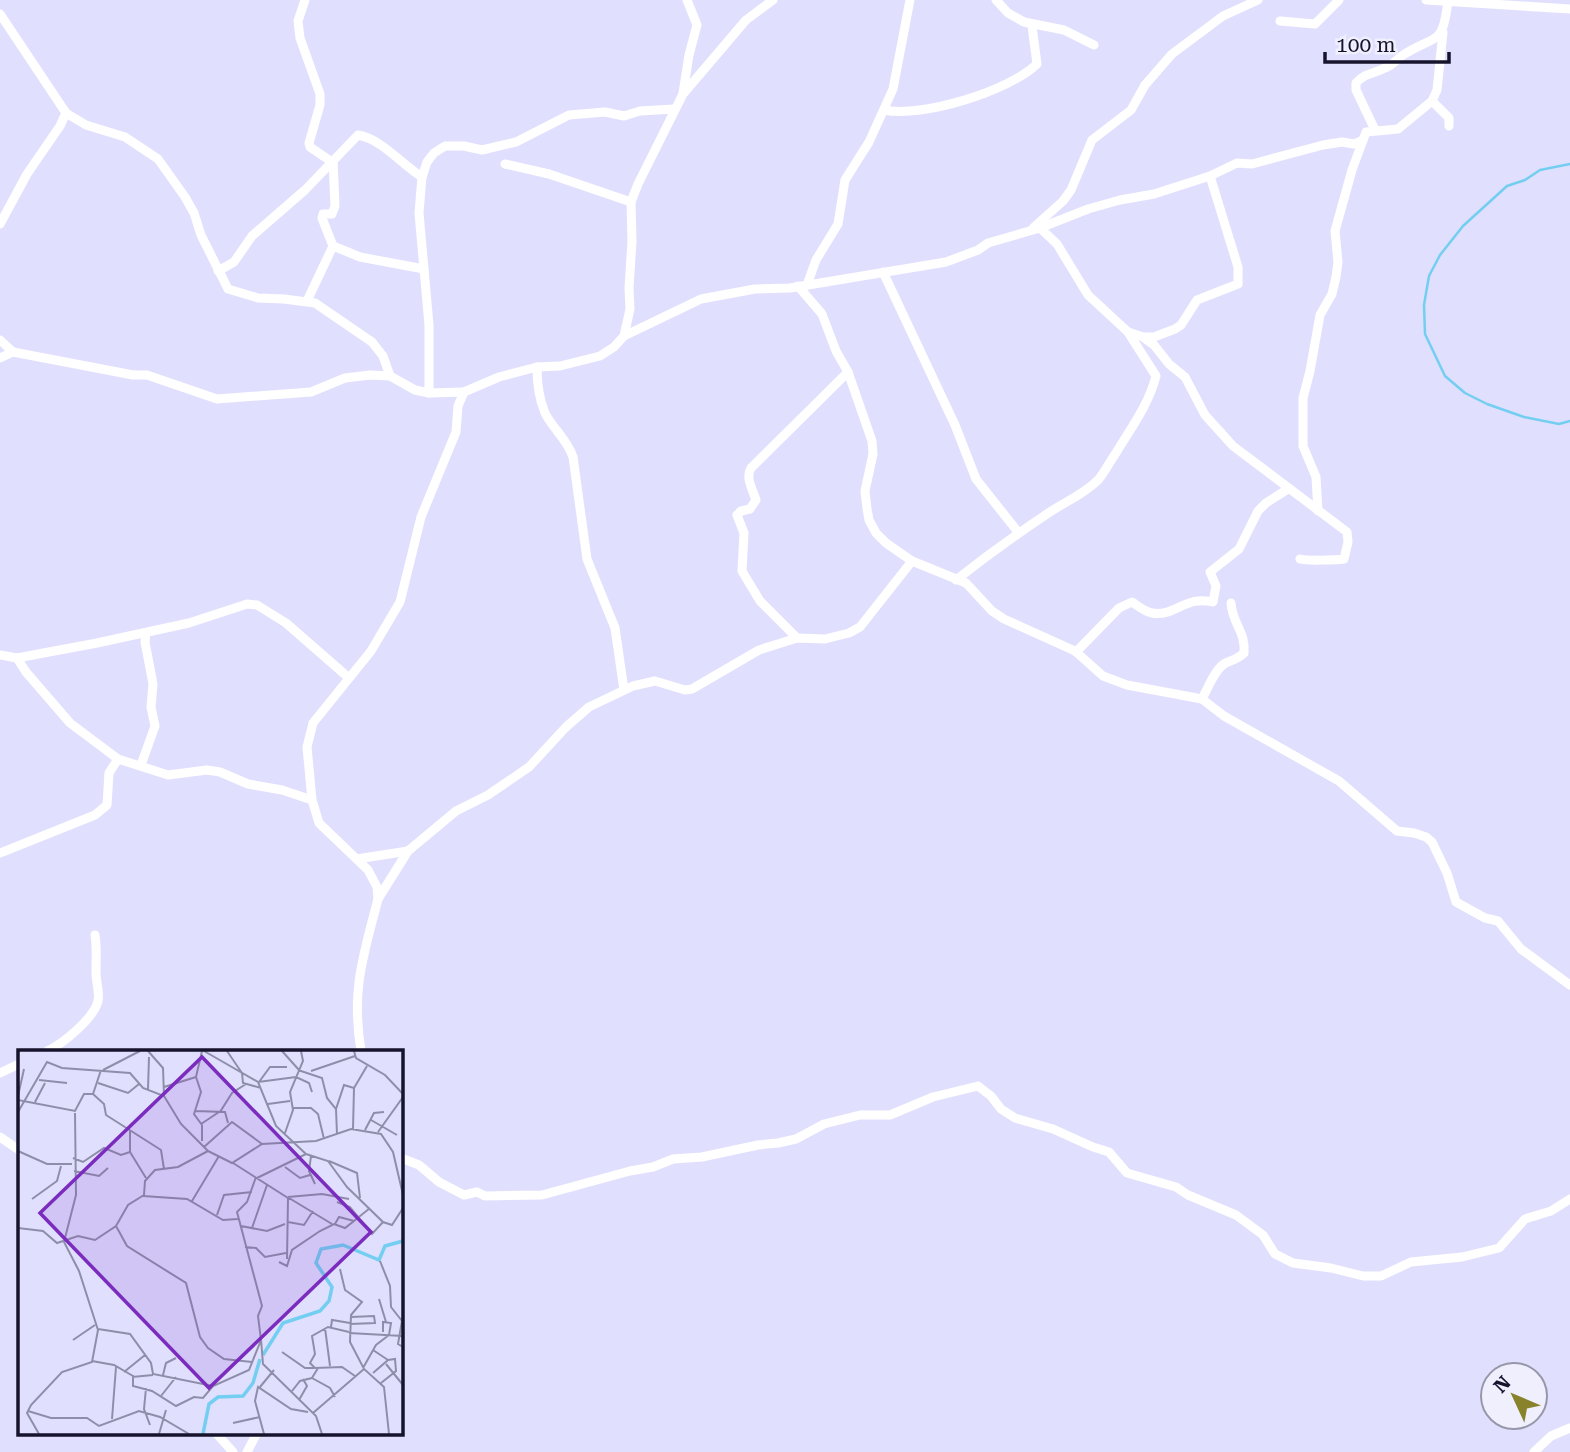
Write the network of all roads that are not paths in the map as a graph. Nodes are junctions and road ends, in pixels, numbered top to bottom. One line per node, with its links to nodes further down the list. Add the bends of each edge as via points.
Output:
1 (305, 0): 24 (street, via 298,21 300,38 320,94 309,144)
2 (687, 0): 16 (street, via 697,25)
3 (773, 0): 16 (street, via 746,20)
4 (911, 0): 19 (street, via 893,89)
5 (996, 0): 13 (street)
6 (1258, 0): 31 (street, via 1223,16 1172,54 1131,110 1092,140 1071,190)
7 (1339, 0): 12 (street, via 1315,24)
8 (1426, 0): 9 (street)
9 (1448, 1): 10 (street); 14 (street)
10 (1570, 9)
11 (0, 14): 20 (street)
12 (1280, 21)
13 (1032, 26): 15 (street, via 1064,30); 19 (street, via 1037,64 1028,73 1003,87 936,107)
14 (1443, 32): 17 (street); 22 (street, via 1387,68 1357,80 1356,90)
15 (1094, 45)
16 (683, 94): 18 (street)
17 (1432, 101): 21 (street, via 1448,118); 22 (street, via 1398,130)
18 (674, 108): 27 (street, via 624,116 605,112 569,115 492,149 445,146 427,162); 28 (street)
19 (884, 110): 36 (street, via 845,180 838,224)
20 (66, 113): 29 (street); 34 (street, via 86,125 125,137 158,159 189,205)
21 (1449, 126)
22 (1375, 130): 23 (street, via 1366,132)
23 (1363, 140): 26 (street, via 1323,145 1252,164 1237,163); 50 (street, via 1335,231 1336,277 1320,315 1303,398 1303,446 1316,477)
24 (333, 161): 27 (street, via 358,135 376,141); 32 (street, via 335,206 332,214 322,218); 34 (street, via 252,236 233,262)
25 (505, 164): 28 (street)
26 (1210, 176): 30 (street, via 1119,200); 40 (street, via 1238,267 1238,284 1197,300 1175,329)
27 (422, 177): 33 (street, via 419,213)
28 (631, 202): 39 (street, via 630,309)
29 (0, 224)
30 (1040, 228): 31 (street); 38 (street, via 1057,244 1088,295)
31 (1029, 231): 35 (street, via 946,262)
32 (333, 246): 33 (street, via 360,257); 37 (street)
33 (424, 269): 48 (street)
34 (218, 271): 37 (street, via 232,291 258,299)
35 (883, 272): 36 (street); 51 (street, via 976,479)
36 (802, 285): 39 (street, via 701,299); 45 (street, via 822,314)
37 (307, 301): 46 (street, via 373,342)
38 (1128, 332): 40 (street); 51 (street, via 1156,376 1144,408 1099,478 1077,497)
39 (624, 336): 44 (street, via 600,356)
40 (1143, 337): 49 (street, via 1185,377 1205,415 1233,446)
41 (0, 340): 42 (street)
42 (13, 352): 43 (street); 46 (street, via 147,375 217,399 310,392 345,378)
43 (0, 358)
44 (537, 367): 47 (street); 62 (street, via 545,412 570,445 587,559 615,628)
45 (848, 372): 53 (street, via 872,441 865,491 869,520 886,543); 57 (street, via 751,468 750,484 757,499 737,515 744,533 741,571 760,601)
46 (390, 376): 48 (street)
47 (464, 392): 48 (street); 61 (street, via 455,418 456,432 424,508 400,602)
48 (429, 393)
49 (1288, 489): 50 (street); 58 (street, via 1258,511 1239,548 1210,572 1216,586 1213,601 1189,601 1160,614 1127,603)
50 (1318, 511): 52 (street, via 1347,533 1344,559)
51 (1018, 532): 54 (street)
52 (1300, 559)
53 (912, 561): 54 (street); 57 (street, via 860,627 825,639)
54 (956, 580): 58 (street, via 966,583 1004,619)
55 (1231, 603): 63 (street, via 1245,639 1244,653 1218,670)
56 (146, 633): 60 (street); 61 (street, via 257,605 296,631); 65 (street, via 155,726)
57 (797, 638): 62 (street, via 740,659 692,688 655,681)
58 (1076, 652): 63 (street, via 1115,681)
59 (0, 654): 60 (street)
60 (18, 658): 64 (street, via 70,723)
61 (349, 678): 66 (street, via 313,723 307,747)
62 (624, 690): 67 (street, via 589,707 530,767 456,811)
63 (1202, 699): 72 (street, via 1339,781 1397,831 1426,837 1439,855 1455,902 1498,921 1521,949)
64 (118, 759): 65 (street); 68 (street, via 109,773 107,804 96,815)
65 (141, 765): 66 (street, via 168,775 220,772)
66 (312, 800): 69 (street, via 319,822)
67 (408, 851): 69 (street); 70 (street)
68 (0, 853)
69 (357, 859): 70 (street, via 374,879)
70 (378, 899): 74 (street, via 358,984)
71 (95, 935): 73 (street, via 98,1001 72,1035)
72 (1570, 985)
73 (49, 1050)
74 (361, 1050)
75 (18, 1064): 76 (street)
76 (0, 1073)
77 (0, 1137): 78 (street)
78 (18, 1149)
79 (402, 1158): 80 (street, via 464,1195 542,1195 673,1158 796,1139 824,1124 860,1115 890,1115 933,1097 978,1086 1015,1118 1109,1152 1127,1173 1176,1187 1236,1215 1263,1235 1275,1254 1293,1263 1381,1276 1411,1262 1499,1248 1525,1219)
80 (1570, 1199)
81 (1570, 1428): 86 (street, via 1551,1436)
82 (217, 1434): 84 (street)
83 (256, 1434): 85 (street)
84 (233, 1452)
85 (247, 1452)
86 (1534, 1452)

